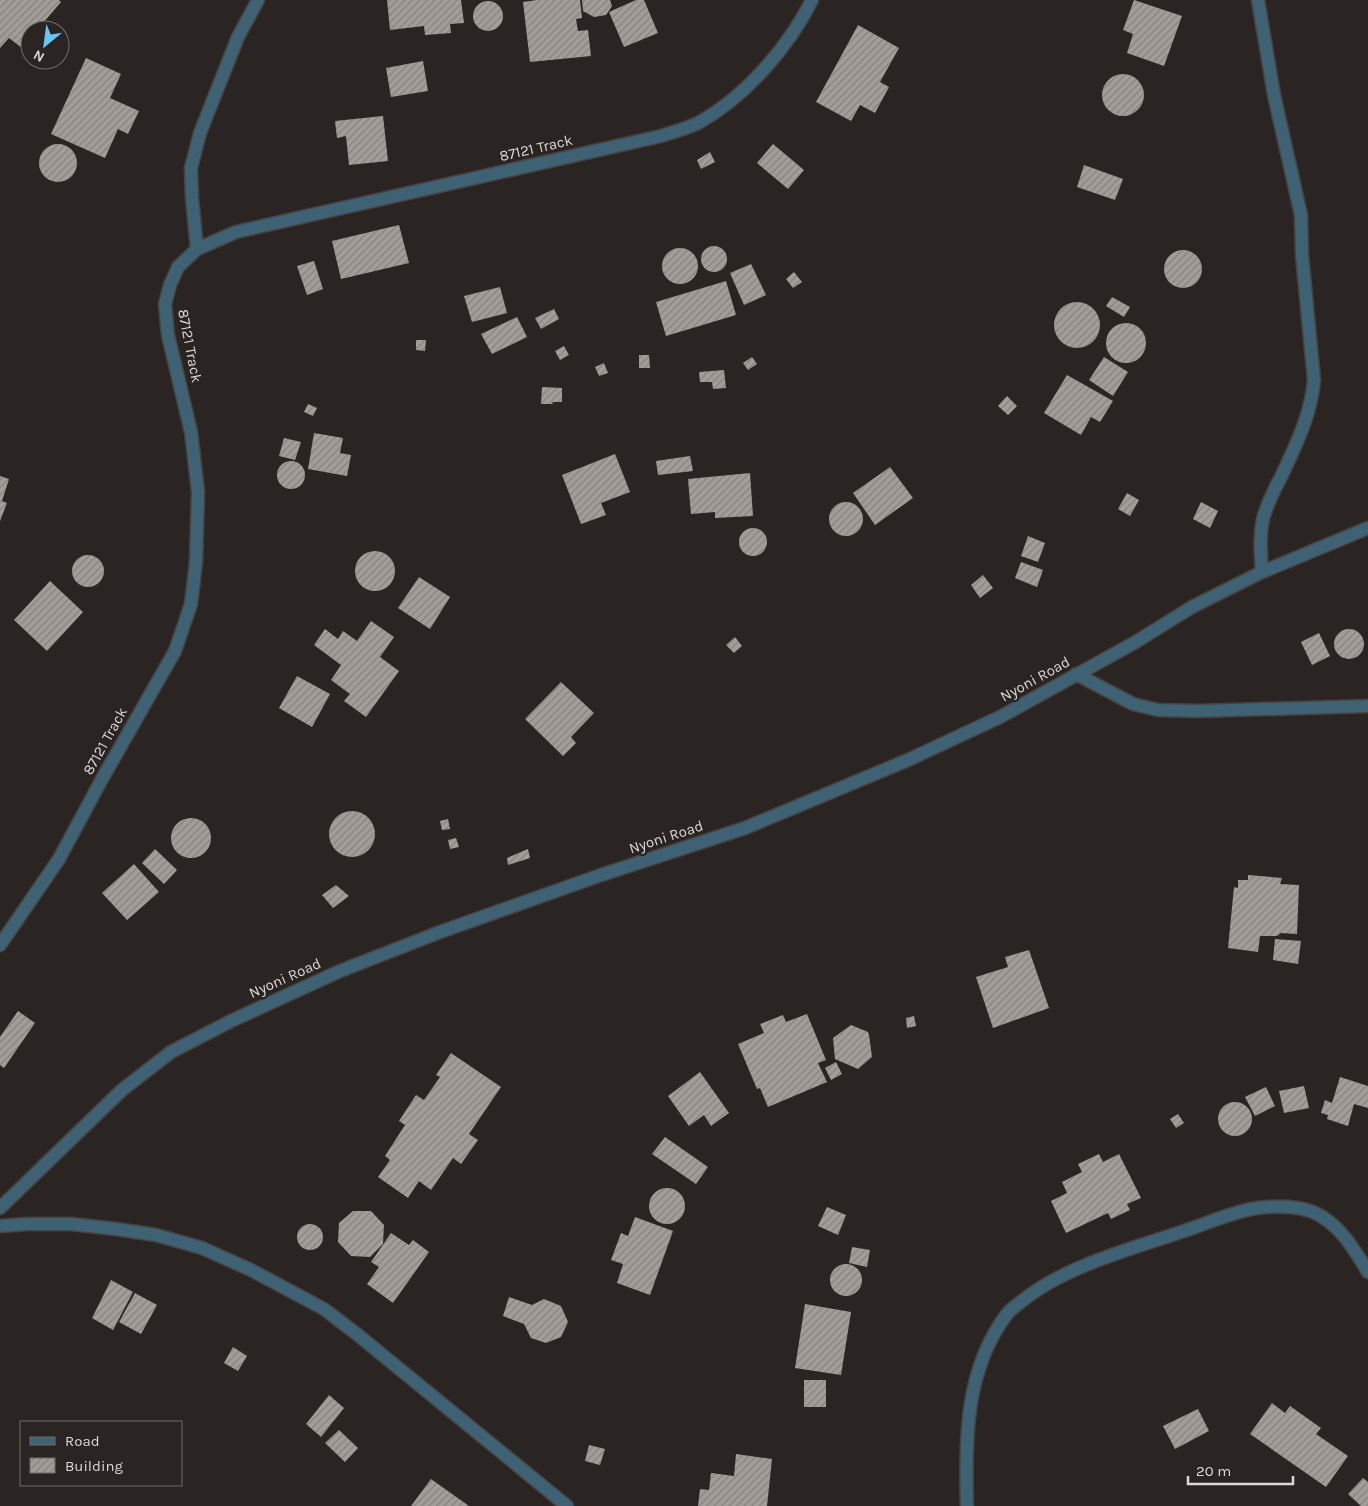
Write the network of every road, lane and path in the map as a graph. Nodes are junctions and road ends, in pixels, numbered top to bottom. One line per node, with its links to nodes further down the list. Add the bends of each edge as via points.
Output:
1 (258, 0): 4 (street, via 238,37 200,133 191,168)
2 (812, 0): 4 (street, 87121 Track, via 792,34 756,79 726,105 696,124 661,136 236,232)
3 (1258, 0): 6 (street, via 1274,95 1301,215 1314,380 1306,421 1264,518 1260,541)
4 (197, 249): 9 (street, 87121 Track, via 178,267 165,304 168,335 191,432 198,492 191,604 175,651 60,859)
5 (1368, 528): 6 (street, Nyoni Road)
6 (1262, 572): 7 (street, Nyoni Road, via 1192,607)
7 (1076, 674): 8 (street, via 1134,704 1158,710); 10 (street, Nyoni Road, via 1000,716 908,760 745,828 440,932 340,971 231,1021 171,1052 122,1090)
8 (1368, 706)
9 (0, 944)
10 (0, 1208)
11 (0, 1226): 13 (street, via 71,1224 156,1235 202,1248 251,1270 324,1309)
12 (1368, 1272): 14 (street, via 1332,1223 1312,1212 1286,1206 1254,1208 1228,1216 1056,1278 1008,1312 980,1364 969,1407)
13 (567, 1506)
14 (967, 1506)

